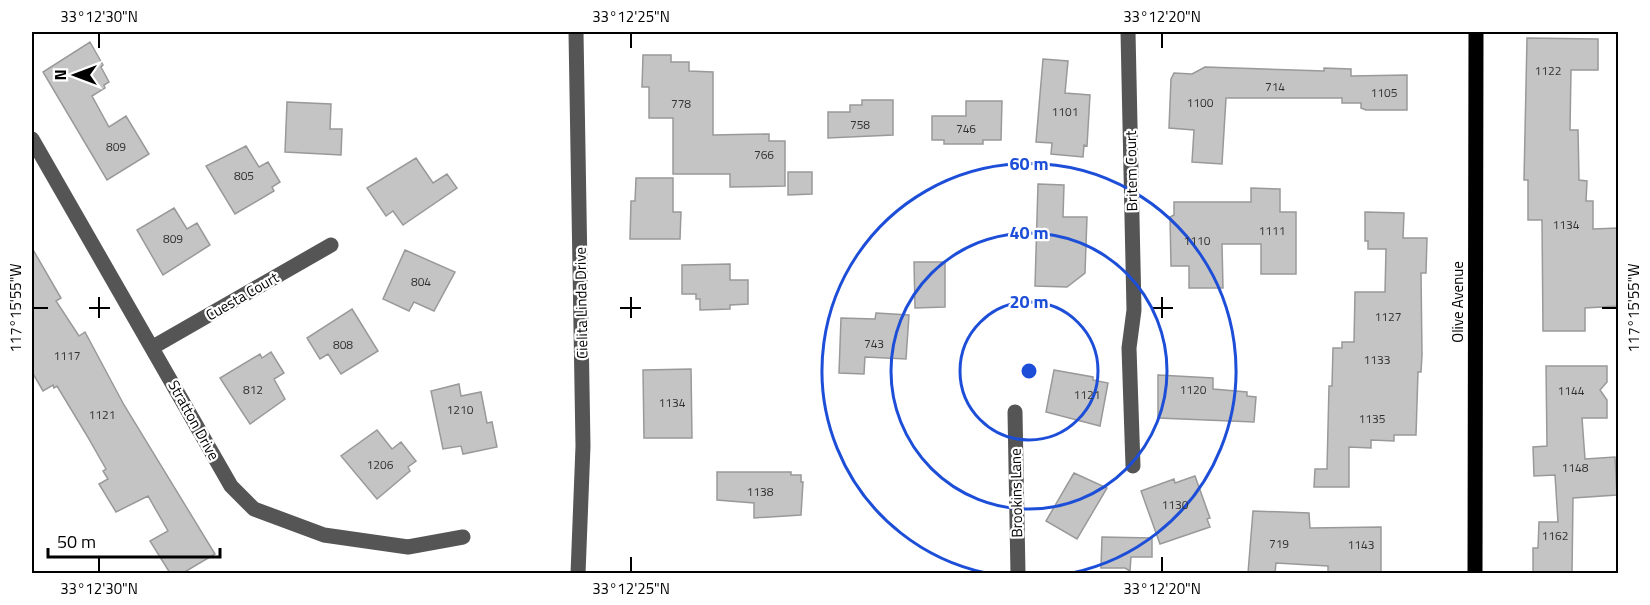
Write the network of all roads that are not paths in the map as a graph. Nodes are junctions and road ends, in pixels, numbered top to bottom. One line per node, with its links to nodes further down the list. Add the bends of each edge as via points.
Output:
1 (576, 32): 10 (street, Cielita Linda Drive, via 583,446)
2 (1128, 32): 8 (street, Britem Court)
3 (1476, 32): 12 (main road, Olive Avenue)
4 (32, 139): 6 (street, Stratton Drive)
5 (331, 245): 6 (street, Cuesta Court)
6 (153, 346): 9 (street, Stratton Drive, via 231,486 254,509 324,535 408,547)
7 (1015, 412): 11 (street, Brookins Lane)
8 (1133, 465)
9 (463, 537)
10 (578, 573)
11 (1018, 573)
12 (1475, 573)

